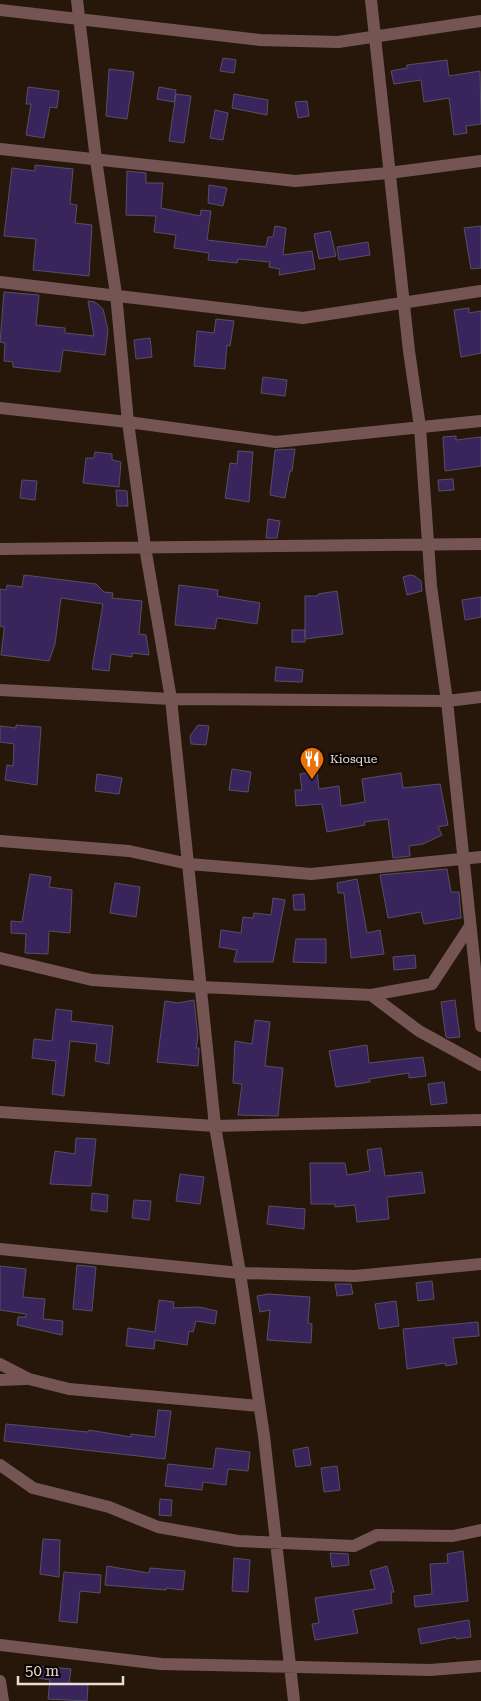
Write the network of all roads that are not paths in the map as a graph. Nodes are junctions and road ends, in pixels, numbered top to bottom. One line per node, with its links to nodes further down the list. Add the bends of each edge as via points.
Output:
1 (77, 0): 4 (street)
2 (371, 0): 6 (street)
3 (0, 10): 4 (street)
4 (80, 21): 6 (street, via 260,40 338,42); 8 (street)
5 (481, 21): 6 (street)
6 (376, 36): 10 (street)
7 (0, 149): 8 (street)
8 (96, 160): 10 (street, via 295,181); 13 (street)
9 (481, 161): 10 (street)
10 (389, 173): 14 (street)
11 (0, 282): 13 (street)
12 (481, 291): 14 (street)
13 (116, 294): 14 (street, via 303,318); 17 (street)
14 (403, 301): 18 (street)
15 (0, 408): 17 (street)
16 (481, 420): 18 (street)
17 (128, 422): 18 (street, via 276,442); 21 (street)
18 (420, 427): 20 (street)
19 (481, 544): 20 (street)
20 (429, 545): 21 (street); 26 (street)
21 (145, 548): 22 (street); 25 (street)
22 (0, 549)
23 (0, 690): 25 (street)
24 (481, 697): 26 (street)
25 (171, 699): 26 (street); 30 (street)
26 (447, 701): 29 (street)
27 (0, 841): 30 (street, via 129,851)
28 (481, 857): 29 (street)
29 (463, 860): 30 (street, via 310,874); 31 (street)
30 (189, 864): 33 (street)
31 (470, 926): 34 (street, via 432,984); 35 (street)
32 (0, 958): 33 (street, via 92,980)
33 (201, 986): 34 (street); 39 (street)
34 (371, 995): 36 (street, via 419,1031)
35 (481, 1026)
36 (481, 1065)
37 (0, 1112): 39 (street)
38 (481, 1120): 39 (street)
39 (215, 1126): 42 (street)
40 (0, 1249): 42 (street)
41 (481, 1264): 42 (street, via 355,1276)
42 (240, 1273): 46 (street)
43 (0, 1364): 44 (street)
44 (29, 1379): 45 (street); 46 (street, via 69,1389)
45 (0, 1380)
46 (259, 1406): 49 (street)
47 (0, 1465): 49 (street, via 33,1488 109,1507 158,1527 238,1541)
48 (481, 1530): 49 (street, via 453,1536 377,1535 354,1546)
49 (275, 1543): 52 (street)
50 (0, 1645): 52 (street, via 161,1664)
51 (481, 1666): 52 (street, via 430,1670)
52 (290, 1668): 55 (street)
53 (0, 1681): 54 (street)
54 (3, 1701)
55 (294, 1701)

